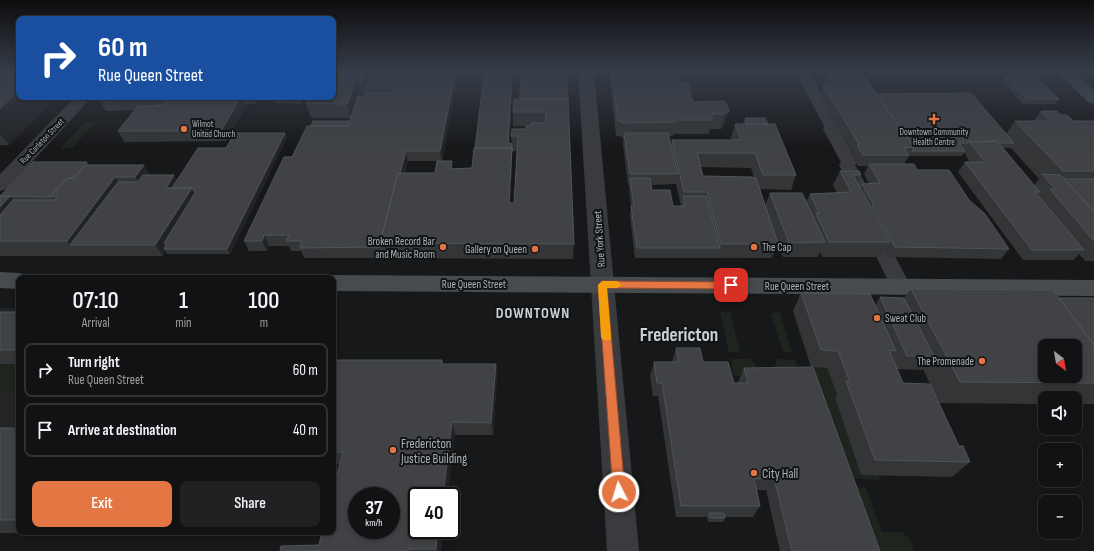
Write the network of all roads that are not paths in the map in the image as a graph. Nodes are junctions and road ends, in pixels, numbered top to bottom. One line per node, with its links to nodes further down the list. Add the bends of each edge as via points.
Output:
1 (588, 97): 8 (street, Rue York Street)
2 (816, 97): 9 (street, via 832,126 831,129 849,162 847,165 861,192 852,192)
3 (81, 100): 4 (street, Rue Carleton Street)
4 (0, 186)
5 (0, 280): 6 (main road)
6 (16, 281)
7 (336, 283): 8 (main road, Rue Queen Street)
8 (602, 285): 9 (main road, Rue Queen Street); 11 (street, Rue York Street)
9 (901, 286): 10 (main road, Rue Queen Street)
10 (1094, 288)
11 (623, 551)

